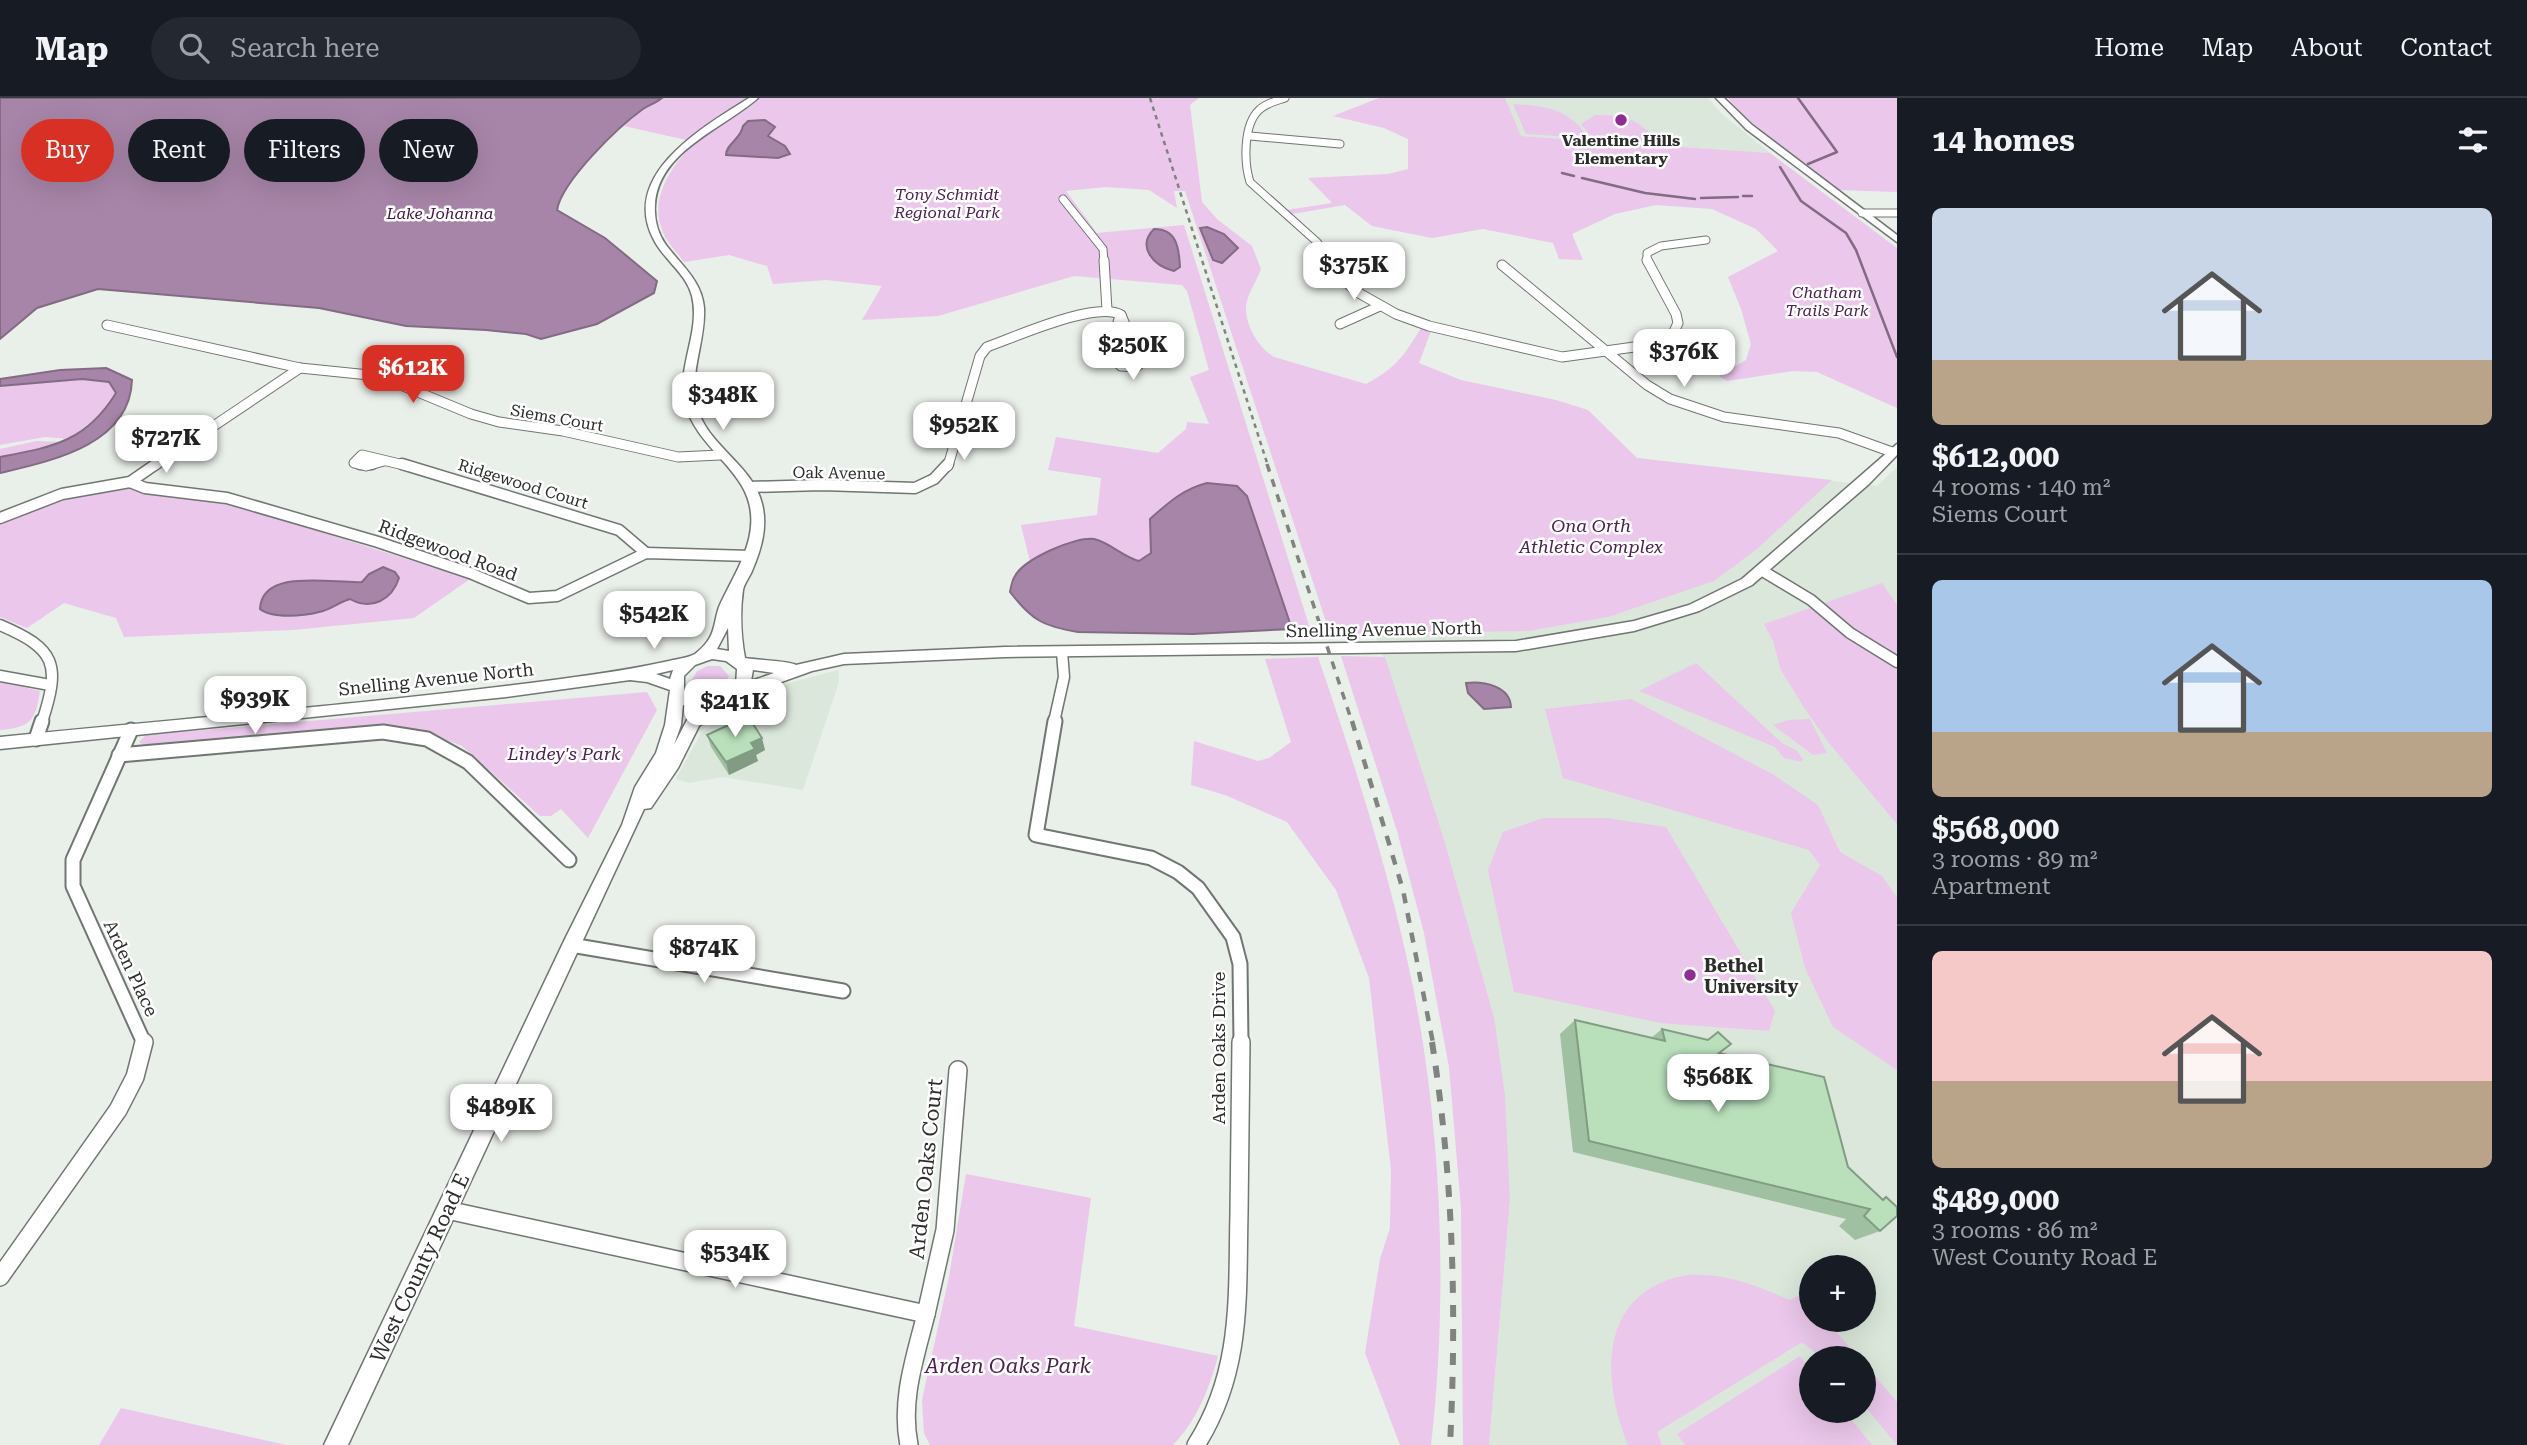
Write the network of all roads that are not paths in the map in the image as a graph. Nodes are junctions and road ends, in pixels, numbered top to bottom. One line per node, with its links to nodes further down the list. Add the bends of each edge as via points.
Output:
1 (754, 98): 20 (street, via 680,150 658,182 650,211 659,241 696,293 689,399 700,427)
2 (1285, 98): 4 (street, via 1257,111)
3 (1720, 98): 7 (street, via 1741,120)
4 (1250, 136): 5 (street); 12 (street, via 1246,169 1254,188 1317,242 1347,284)
5 (1340, 144)
6 (1063, 200): 13 (street, via 1103,249)
7 (1862, 213): 8 (street); 9 (street)
8 (1897, 213)
9 (1897, 239)
10 (1706, 240): 17 (street, via 1655,248 1645,257 1676,314 1678,323 1672,336 1656,344)
11 (1502, 265): 17 (street)
12 (1380, 306): 15 (street); 17 (street, via 1429,326 1532,352 1562,357)
13 (1107, 310): 14 (street, Oak Avenue); 23 (street, Oak Avenue, via 1092,310 982,351 947,468 927,483 915,488)
14 (1121, 314): 14 (street, via 1116,323 1120,346 1116,361 1136,367 1144,360)
15 (1340, 324)
16 (107, 325): 18 (street, Siems Court)
17 (1607, 353): 19 (street, via 1658,392 1700,411 1839,433)
18 (300, 368): 20 (street, Siems Court, via 379,376 499,422 678,457); 22 (street)
19 (1895, 450): 27 (street, Snelling Avenue North)
20 (720, 456): 23 (street)
21 (384, 461): 25 (street, Ridgewood Court, via 619,530)
22 (130, 482): 24 (street, via 62,494); 25 (street, Ridgewood Road, via 227,498 378,541 529,598 557,596)
23 (749, 487): 26 (street, via 758,514)
24 (0, 518)
25 (646, 553): 26 (street, Ridgewood Road)
26 (751, 555): 28 (street)
27 (1761, 570): 30 (street, Snelling Avenue North, via 1747,582 1693,608 1634,626 1557,641 1464,648); 33 (street)
28 (737, 589): 31 (street, via 723,612 719,635); 32 (street, via 734,639)
29 (0, 625): 37 (street, via 36,642 46,652)
30 (1062, 652): 34 (street, Snelling Avenue North, via 915,655); 55 (street, Arden Oaks Drive, via 1065,677 1035,835 1151,858 1178,872 1219,914 1233,937 1240,964 1237,1328 1220,1404)
31 (695, 659): 32 (street, via 723,654); 36 (street, Snelling Avenue North); 38 (street, via 677,676)
32 (740, 662): 34 (street, Snelling Avenue North, via 774,668); 39 (street, via 746,679)
33 (1897, 662)
34 (810, 666): 39 (street, Snelling Avenue North)
35 (0, 676): 37 (street)
36 (626, 676): 38 (street, Snelling Avenue North, via 648,677); 41 (street, Snelling Avenue North)
37 (50, 685): 42 (street)
38 (676, 690): 40 (street, via 691,704); 45 (street, West County Road E, via 673,725)
39 (740, 691): 40 (street)
40 (714, 705): 45 (street, West County Road E, via 693,722 672,764)
41 (131, 730): 42 (street, Snelling Avenue North); 44 (street, Arden Place)
42 (36, 740): 43 (street, Snelling Avenue North)
43 (0, 743)
44 (119, 755): 46 (street, via 383,732 427,739 468,762); 51 (street, Arden Place, via 78,845 73,886 144,1041 142,1058 118,1108)
45 (630, 825): 47 (street, West County Road E)
46 (569, 860)
47 (571, 944): 48 (street); 50 (street, West County Road E)
48 (842, 991)
49 (958, 1070): 52 (street, Arden Oaks Court, via 944,1230)
50 (447, 1210): 52 (street); 53 (street, West County Road E)
51 (0, 1277)
52 (926, 1314): 54 (street, via 909,1386 904,1426)
53 (336, 1445)
54 (909, 1445)
55 (1196, 1445)

